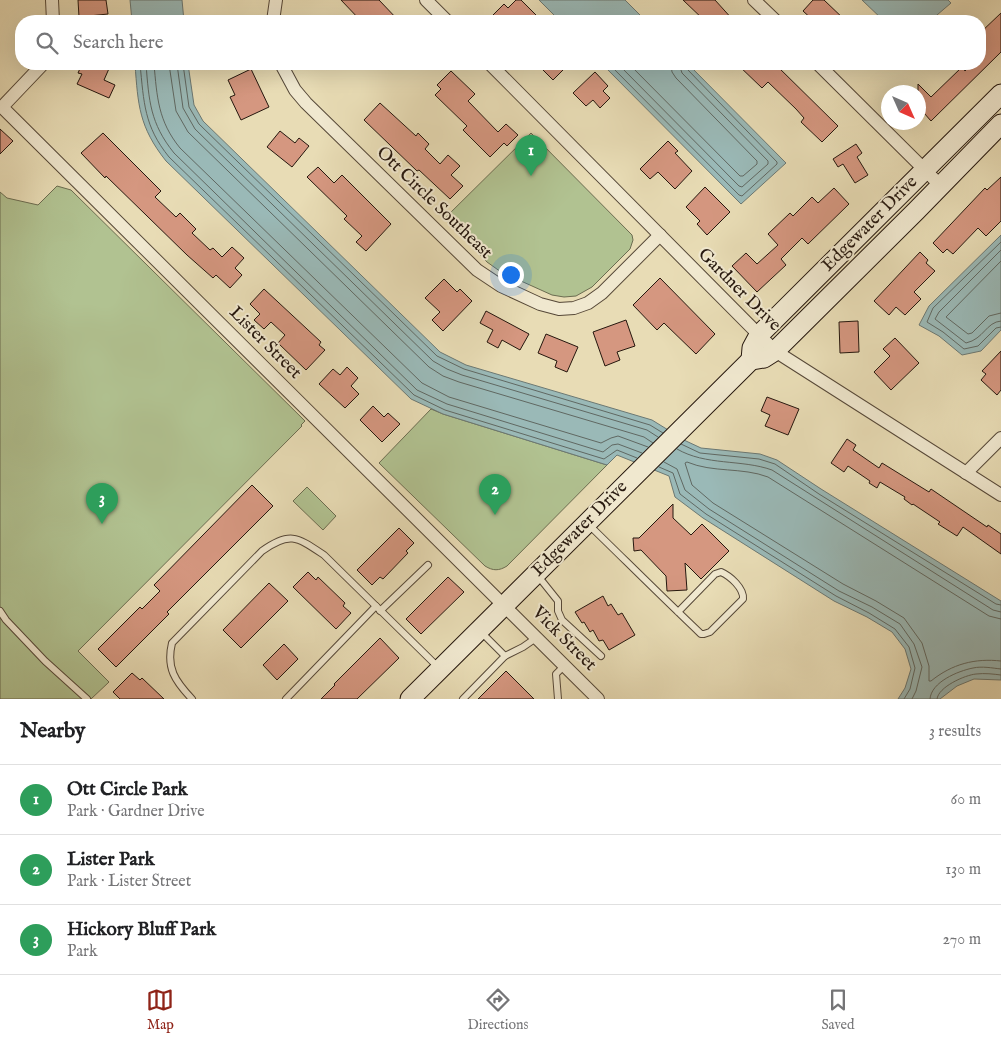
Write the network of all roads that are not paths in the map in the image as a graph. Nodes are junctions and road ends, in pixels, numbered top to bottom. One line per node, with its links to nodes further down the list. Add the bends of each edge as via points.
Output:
1 (52, 0): 5 (street)
2 (276, 0): 6 (street)
3 (426, 0): 7 (street)
4 (754, 0): 8 (street)
5 (53, 15)
6 (274, 15)
7 (441, 15)
8 (770, 15)
9 (37, 70): 14 (street)
10 (283, 70): 18 (street, Ott Circle Southeast, via 306,103 477,270 488,279 540,304 559,309 588,303)
11 (496, 70): 18 (street, Gardner Drive)
12 (824, 70): 16 (street)
13 (1001, 94): 16 (street, Edgewater Drive)
14 (1, 106): 28 (street, Lister Street)
15 (1001, 124): 17 (street, Edgewater Drive)
16 (925, 169): 17 (street); 19 (street, Edgewater Drive)
17 (940, 185): 20 (street, Edgewater Drive)
18 (660, 234): 19 (street, Gardner Drive)
19 (759, 335): 20 (street, Gardner Drive); 21 (street, Edgewater Drive, via 752,348)
20 (775, 351): 21 (street, Edgewater Drive, via 764,358); 23 (street, Gardner Drive)
21 (751, 360): 25 (street, Edgewater Drive)
22 (1001, 438): 23 (street)
23 (966, 473): 24 (street, Gardner Drive)
24 (1001, 495)
25 (586, 522): 27 (street, Edgewater Drive); 31 (lane)
26 (428, 565): 29 (lane)
27 (535, 573): 28 (street, Edgewater Drive); 35 (lane, via 558,602 562,620)
28 (504, 604): 32 (street, Edgewater Drive); 33 (street, Vick Street)
29 (378, 609): 37 (lane); 40 (lane, via 324,554 289,537 278,540 262,551 172,643 168,657 172,673); 41 (lane)
30 (0, 611): 39 (lane, via 45,661)
31 (678, 612): 31 (lane, via 700,634 710,632 743,598 742,590 726,574 715,574)
32 (479, 630): 34 (lane); 37 (street, Edgewater Drive)
33 (537, 637): 34 (lane); 36 (street, Vick Street)
34 (505, 656): 42 (lane)
35 (601, 656)
36 (565, 665): 43 (lane, via 556,674); 44 (street, Vick Street)
37 (440, 669): 38 (street, Edgewater Drive)
38 (415, 697)
39 (87, 699)
40 (192, 699)
41 (286, 699)
42 (462, 699)
43 (558, 699)
44 (598, 699)

